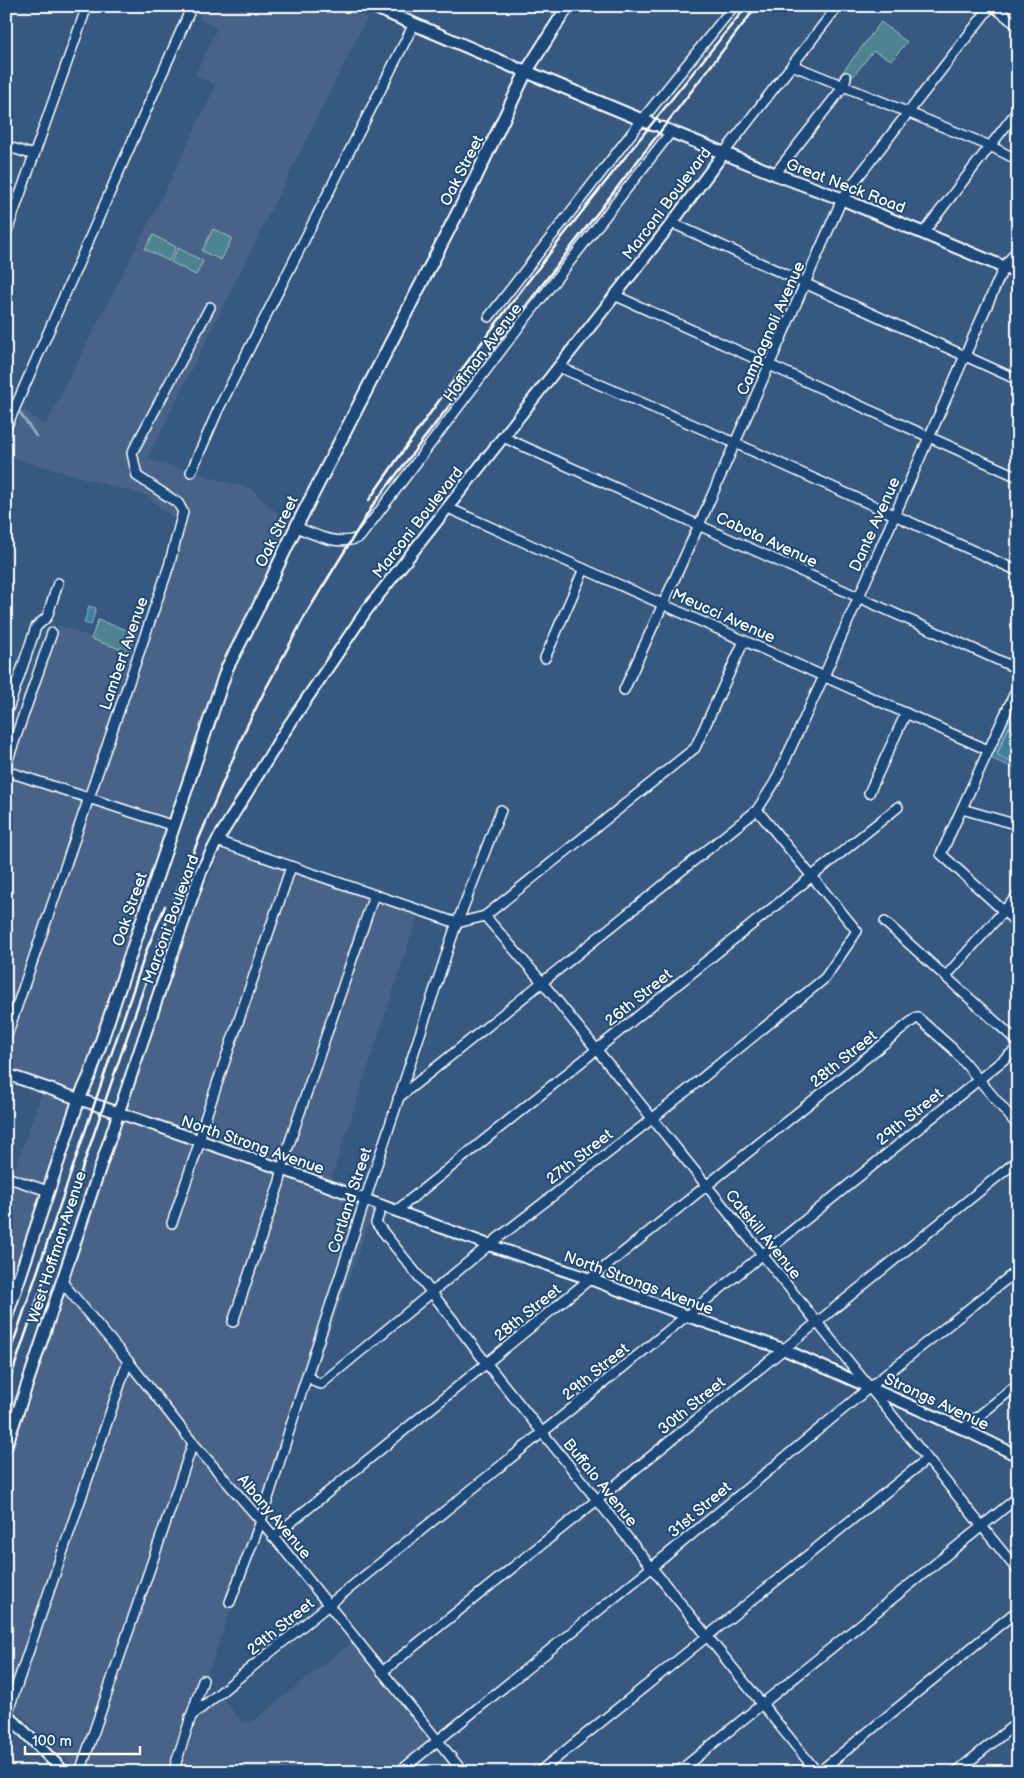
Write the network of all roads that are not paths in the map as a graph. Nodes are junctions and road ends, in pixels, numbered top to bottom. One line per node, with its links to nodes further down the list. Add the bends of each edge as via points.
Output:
1 (86, 6): 20 (street)
2 (192, 6): 38 (street)
3 (372, 6): 8 (main road, Great Neck Road)
4 (568, 6): 11 (main road, Oak Street)
5 (734, 6): 15 (street)
6 (838, 6): 10 (street, Marconi Boulevard)
7 (992, 6): 9 (street); 14 (street, Campagnoli Avenue)
8 (414, 24): 11 (main road, Great Neck Road); 42 (street, via 223,401)
9 (1018, 26)
10 (792, 65): 12 (street); 19 (street, Marconi Boulevard)
11 (520, 69): 15 (main road, Great Neck Road); 47 (main road, Oak Street, via 475,179)
12 (845, 82): 14 (street); 22 (street)
13 (1018, 110): 18 (street)
14 (908, 112): 18 (street); 23 (street, Campagnoli Avenue)
15 (642, 120): 16 (main road, Great Neck Road); 33 (street)
16 (662, 128): 19 (main road, Great Neck Road); 47 (street, Hoffman Avenue, via 513,335 360,537 351,541 324,538)
17 (6, 146): 20 (street)
18 (990, 146): 21 (street); 25 (street)
19 (723, 154): 22 (main road, Great Neck Road); 24 (street, Marconi Boulevard)
20 (34, 155): 26 (street)
21 (1018, 160)
22 (775, 174): 23 (main road, Great Neck Road)
23 (842, 199): 25 (main road, Great Neck Road); 30 (street, Campagnoli Avenue)
24 (672, 223): 30 (street); 31 (street, Marconi Boulevard)
25 (923, 233): 28 (main road, Great Neck Road)
26 (6, 234)
27 (1018, 250): 28 (street, Dante Avenue)
28 (1004, 267): 29 (main road, Great Neck Road); 34 (street, Dante Avenue)
29 (1018, 273)
30 (806, 283): 34 (street); 35 (street, Campagnoli Avenue)
31 (614, 295): 35 (street); 36 (street, Marconi Boulevard)
32 (210, 307): 66 (street, Lambert Avenue, via 132,453 137,476 178,503 183,512 169,566)
33 (489, 317)
34 (965, 357): 37 (street); 40 (street, Dante Avenue)
35 (770, 365): 40 (street); 41 (street, Campagnoli Avenue)
36 (558, 367): 39 (street, Marconi Boulevard); 41 (street)
37 (1018, 380)
38 (6, 428)
39 (503, 437): 44 (street, Marconi Boulevard); 46 (street, Cabota Avenue)
40 (929, 438): 43 (street); 45 (street, Dante Avenue)
41 (735, 443): 45 (street); 46 (street, Campagnoli Avenue)
42 (191, 472)
43 (1018, 477)
44 (448, 508): 48 (street, Meucci Avenue); 73 (street, Marconi Boulevard, via 366,611 332,660)
45 (893, 515): 49 (street); 51 (street, Dante Avenue)
46 (699, 525): 51 (street, Cabota Avenue); 52 (street, Campagnoli Avenue)
47 (296, 527): 72 (main road, Oak Street, via 227,668)
48 (584, 569): 52 (street, Meucci Avenue); 55 (street)
49 (1018, 571)
50 (58, 583): 61 (street, via 47,616 36,627)
51 (858, 597): 56 (street, Cabota Avenue); 57 (street, Dante Avenue)
52 (662, 604): 54 (street, Meucci Avenue); 59 (street, Campagnoli Avenue)
53 (52, 633): 63 (street)
54 (744, 641): 57 (street, Meucci Avenue); 79 (street, via 696,748)
55 (545, 658)
56 (1018, 669)
57 (824, 676): 60 (street, Meucci Avenue); 70 (street, Dante Avenue, via 775,782)
58 (1018, 686): 62 (street)
59 (624, 690)
60 (906, 713): 62 (street, Meucci Avenue); 65 (street)
61 (6, 715)
62 (988, 750): 68 (street)
63 (6, 765)
64 (6, 771): 66 (street)
65 (869, 793)
66 (88, 798): 72 (street); 85 (street, Lambert Avenue)
67 (898, 807): 75 (street, 26th Street)
68 (962, 809): 71 (street); 78 (street, via 941,854)
69 (501, 810): 81 (street, Cortland Street)
70 (757, 810): 75 (street); 84 (street, Dante Avenue)
71 (1018, 825)
72 (174, 826): 91 (main road, Oak Street, via 90,1075)
73 (217, 841): 74 (street); 93 (street, Marconi Boulevard, via 198,880)
74 (291, 867): 76 (street); 96 (street)
75 (811, 876): 88 (street, 26th Street); 94 (street, 27th Street, via 857,931 825,978)
76 (374, 895): 81 (street); 98 (street)
77 (1018, 895): 78 (street)
78 (1004, 911): 82 (street); 83 (street)
79 (485, 916): 81 (street); 84 (street, Catskill Avenue)
80 (885, 922): 83 (street)
81 (458, 923): 92 (street, Cortland Street)
82 (1018, 924)
83 (946, 976): 86 (street)
84 (542, 982): 88 (street, Catskill Avenue); 92 (street, Dante Avenue)
85 (6, 1038)
86 (1018, 1042)
87 (1018, 1048): 90 (street, 29th Street)
88 (596, 1050): 94 (street, Catskill Avenue); 104 (street, 26th Street)
89 (6, 1074): 91 (street, North Strong Avenue)
90 (979, 1079): 95 (street); 100 (street, 28th Street, via 953,1049 917,1017); 107 (street, 29th Street)
91 (79, 1098): 93 (street, North Strong Avenue); 101 (main road, West Hoffman Avenue)
92 (398, 1098): 102 (street, Cortland Street)
93 (118, 1114): 96 (street, North Strong Avenue); 111 (street, West Hoffman Avenue)
94 (652, 1119): 100 (street, Catskill Avenue); 106 (street, 27th Street)
95 (1018, 1126)
96 (200, 1141): 98 (street, North Strong Avenue); 105 (street)
97 (1018, 1160): 117 (street, 30th Street)
98 (282, 1169): 102 (street, North Strong Avenue); 116 (street)
99 (6, 1177): 101 (street)
100 (707, 1187): 107 (street, Catskill Avenue); 109 (street, 28th Street)
101 (48, 1191): 112 (main road, West Hoffman Avenue)
102 (366, 1199): 103 (street, North Strong Avenue); 121 (street, Cortland Street)
103 (382, 1205): 104 (street, North Strong Avenue); 113 (street, Buffalo Avenue, via 376,1223)
104 (396, 1211): 106 (street, North Strongs Avenue)
105 (172, 1223)
106 (489, 1245): 109 (street, North Strongs Avenue); 113 (street, 27th Street)
107 (762, 1255): 114 (street, 29th Street); 117 (street, Catskill Avenue)
108 (1018, 1270): 123 (street, 31st Street)
109 (590, 1279): 114 (street, North Strongs Avenue); 120 (street, 28th Street)
110 (6, 1280): 112 (street)
111 (62, 1282): 119 (street, Albany Avenue); 127 (street, West Hoffman Avenue)
112 (18, 1283): 115 (main road, West Hoffman Avenue)
113 (432, 1293): 120 (street, Buffalo Avenue); 121 (street, 27th Street, via 321,1384)
114 (687, 1316): 118 (street, North Strongs Avenue); 125 (street, 29th Street)
115 (6, 1318)
116 (233, 1322)
117 (816, 1322): 118 (street, 30th Street); 123 (street, Catskill Avenue)
118 (783, 1349): 123 (street, North Strongs Avenue); 131 (street, 30th Street)
119 (128, 1361): 126 (street, Albany Avenue); 144 (street)
120 (487, 1364): 125 (street, Buffalo Avenue); 134 (street, 28th Street)
121 (310, 1378): 132 (street, Cortland Street)
122 (1018, 1384): 124 (street)
123 (870, 1387): 124 (street, Strongs Avenue); 129 (street, Catskill Avenue); 135 (street, 31st Street)
124 (963, 1429): 128 (street, Strongs Avenue)
125 (542, 1433): 131 (street, Buffalo Avenue); 138 (street, 29th Street)
126 (193, 1444): 132 (street, Albany Avenue); 149 (street)
127 (6, 1447)
128 (1018, 1456)
129 (927, 1459): 133 (street, Catskill Avenue); 140 (street)
130 (1018, 1497): 133 (street)
131 (597, 1500): 135 (street, Buffalo Avenue); 141 (street, 30th Street)
132 (261, 1521): 134 (street, Albany Avenue); 137 (street, Cortland Street)
133 (981, 1526): 136 (street, Catskill Avenue); 143 (street)
134 (273, 1537): 138 (street, Albany Avenue)
135 (651, 1568): 140 (street, Buffalo Avenue); 147 (street, 31st Street)
136 (1018, 1571)
137 (230, 1602)
138 (329, 1605): 141 (street, Albany Avenue); 145 (street, 29th Street)
139 (1018, 1610): 155 (street)
140 (707, 1636): 143 (street, Buffalo Avenue); 153 (street)
141 (382, 1672): 147 (street, Albany Avenue)
142 (203, 1680): 145 (street)
143 (762, 1704): 154 (street); 155 (street, Buffalo Avenue)
144 (7, 1714): 148 (street)
145 (190, 1717): 150 (street)
146 (1018, 1722): 156 (street)
147 (438, 1742): 151 (street, 31st Street); 152 (street, Albany Avenue)
148 (64, 1772)
149 (80, 1772)
150 (172, 1772)
151 (399, 1772)
152 (463, 1772)
153 (539, 1772)
154 (678, 1772)
155 (818, 1772)
156 (956, 1772)

